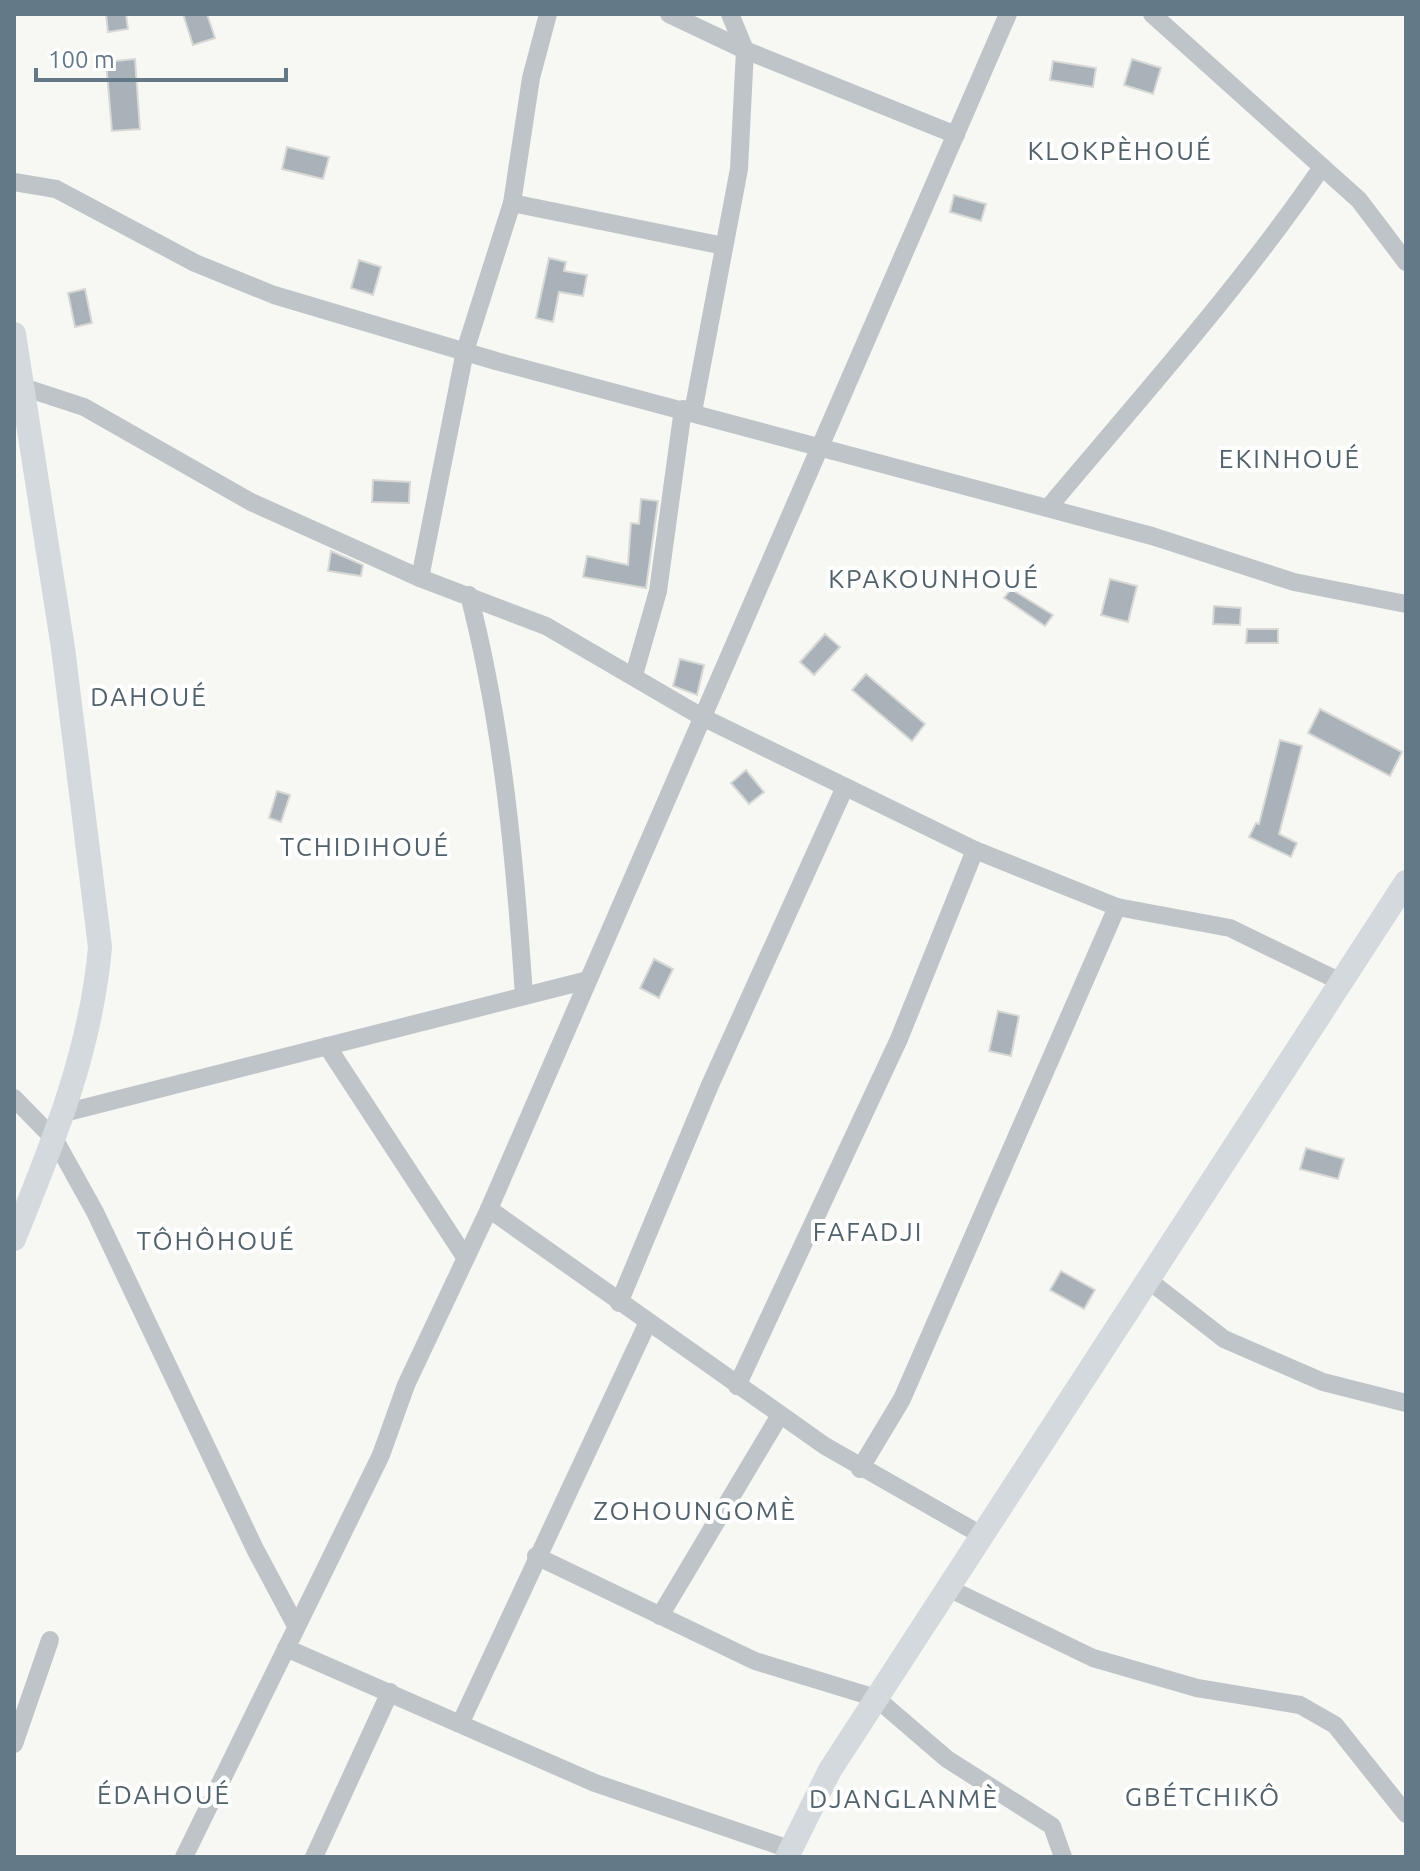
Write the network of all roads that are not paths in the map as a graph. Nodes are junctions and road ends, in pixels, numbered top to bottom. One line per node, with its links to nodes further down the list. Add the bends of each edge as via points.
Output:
1 (548, 14): 10 (street, via 531,78)
2 (669, 14): 6 (street)
3 (730, 14): 6 (street)
4 (1008, 14): 7 (street)
5 (1152, 14): 8 (street)
6 (745, 50): 7 (street); 11 (street, via 739,169)
7 (956, 135): 17 (street)
8 (1322, 167): 12 (street, via 1359,200); 18 (street, via 1211,313)
9 (14, 182): 14 (street, via 56,189 195,263 274,295)
10 (512, 203): 11 (street); 14 (street)
11 (724, 246): 16 (street)
12 (1406, 262)
13 (14, 334): 15 (main road)
14 (465, 351): 16 (street); 19 (street)
15 (23, 387): 19 (street, via 84,407 251,502); 33 (main road, via 63,648 100,947 96,996)
16 (688, 411): 17 (street); 22 (street, via 658,591)
17 (821, 449): 18 (street); 23 (street)
18 (1048, 508): 21 (street, via 1294,582)
19 (420, 578): 20 (street)
20 (469, 595): 22 (street, via 546,626); 30 (street, via 503,767)
21 (1406, 604)
22 (634, 675): 23 (street)
23 (702, 717): 24 (street); 28 (street)
24 (845, 787): 25 (street); 39 (street, via 710,1085)
25 (975, 850): 27 (street); 41 (street, via 899,1039)
26 (1406, 882): 29 (main road)
27 (1117, 907): 29 (street, via 1230,928); 44 (street, via 902,1399)
28 (588, 980): 30 (street); 35 (street)
29 (1339, 981): 38 (main road)
30 (524, 996): 31 (street)
31 (327, 1046): 33 (street); 37 (street)
32 (14, 1098): 34 (street)
33 (64, 1113): 34 (main road)
34 (55, 1140): 36 (main road); 49 (street)
35 (489, 1209): 37 (street); 39 (street)
36 (14, 1239)
37 (465, 1257): 49 (street, via 406,1385 381,1455)
38 (1147, 1279): 42 (street, via 1224,1339 1323,1382); 45 (main road)
39 (619, 1303): 40 (street)
40 (648, 1322): 41 (street); 46 (street)
41 (737, 1386): 43 (street)
42 (1406, 1403)
43 (780, 1415): 44 (street); 48 (street)
44 (860, 1469): 45 (street)
45 (983, 1536): 47 (main road)
46 (536, 1556): 48 (street); 54 (street)
47 (948, 1588): 53 (main road); 56 (street, via 1093,1658 1197,1688 1300,1705 1335,1725)
48 (660, 1616): 53 (street, via 755,1661)
49 (295, 1624): 51 (street)
50 (50, 1640): 55 (street)
51 (286, 1648): 52 (street); 58 (street)
52 (390, 1692): 54 (street); 59 (street)
53 (876, 1698): 57 (main road, via 830,1770); 60 (street, via 947,1759 1052,1826)
54 (461, 1722): 57 (street, via 595,1783)
55 (14, 1744)
56 (1406, 1814)
57 (788, 1853)
58 (184, 1857)
59 (314, 1857)
60 (1063, 1857)

